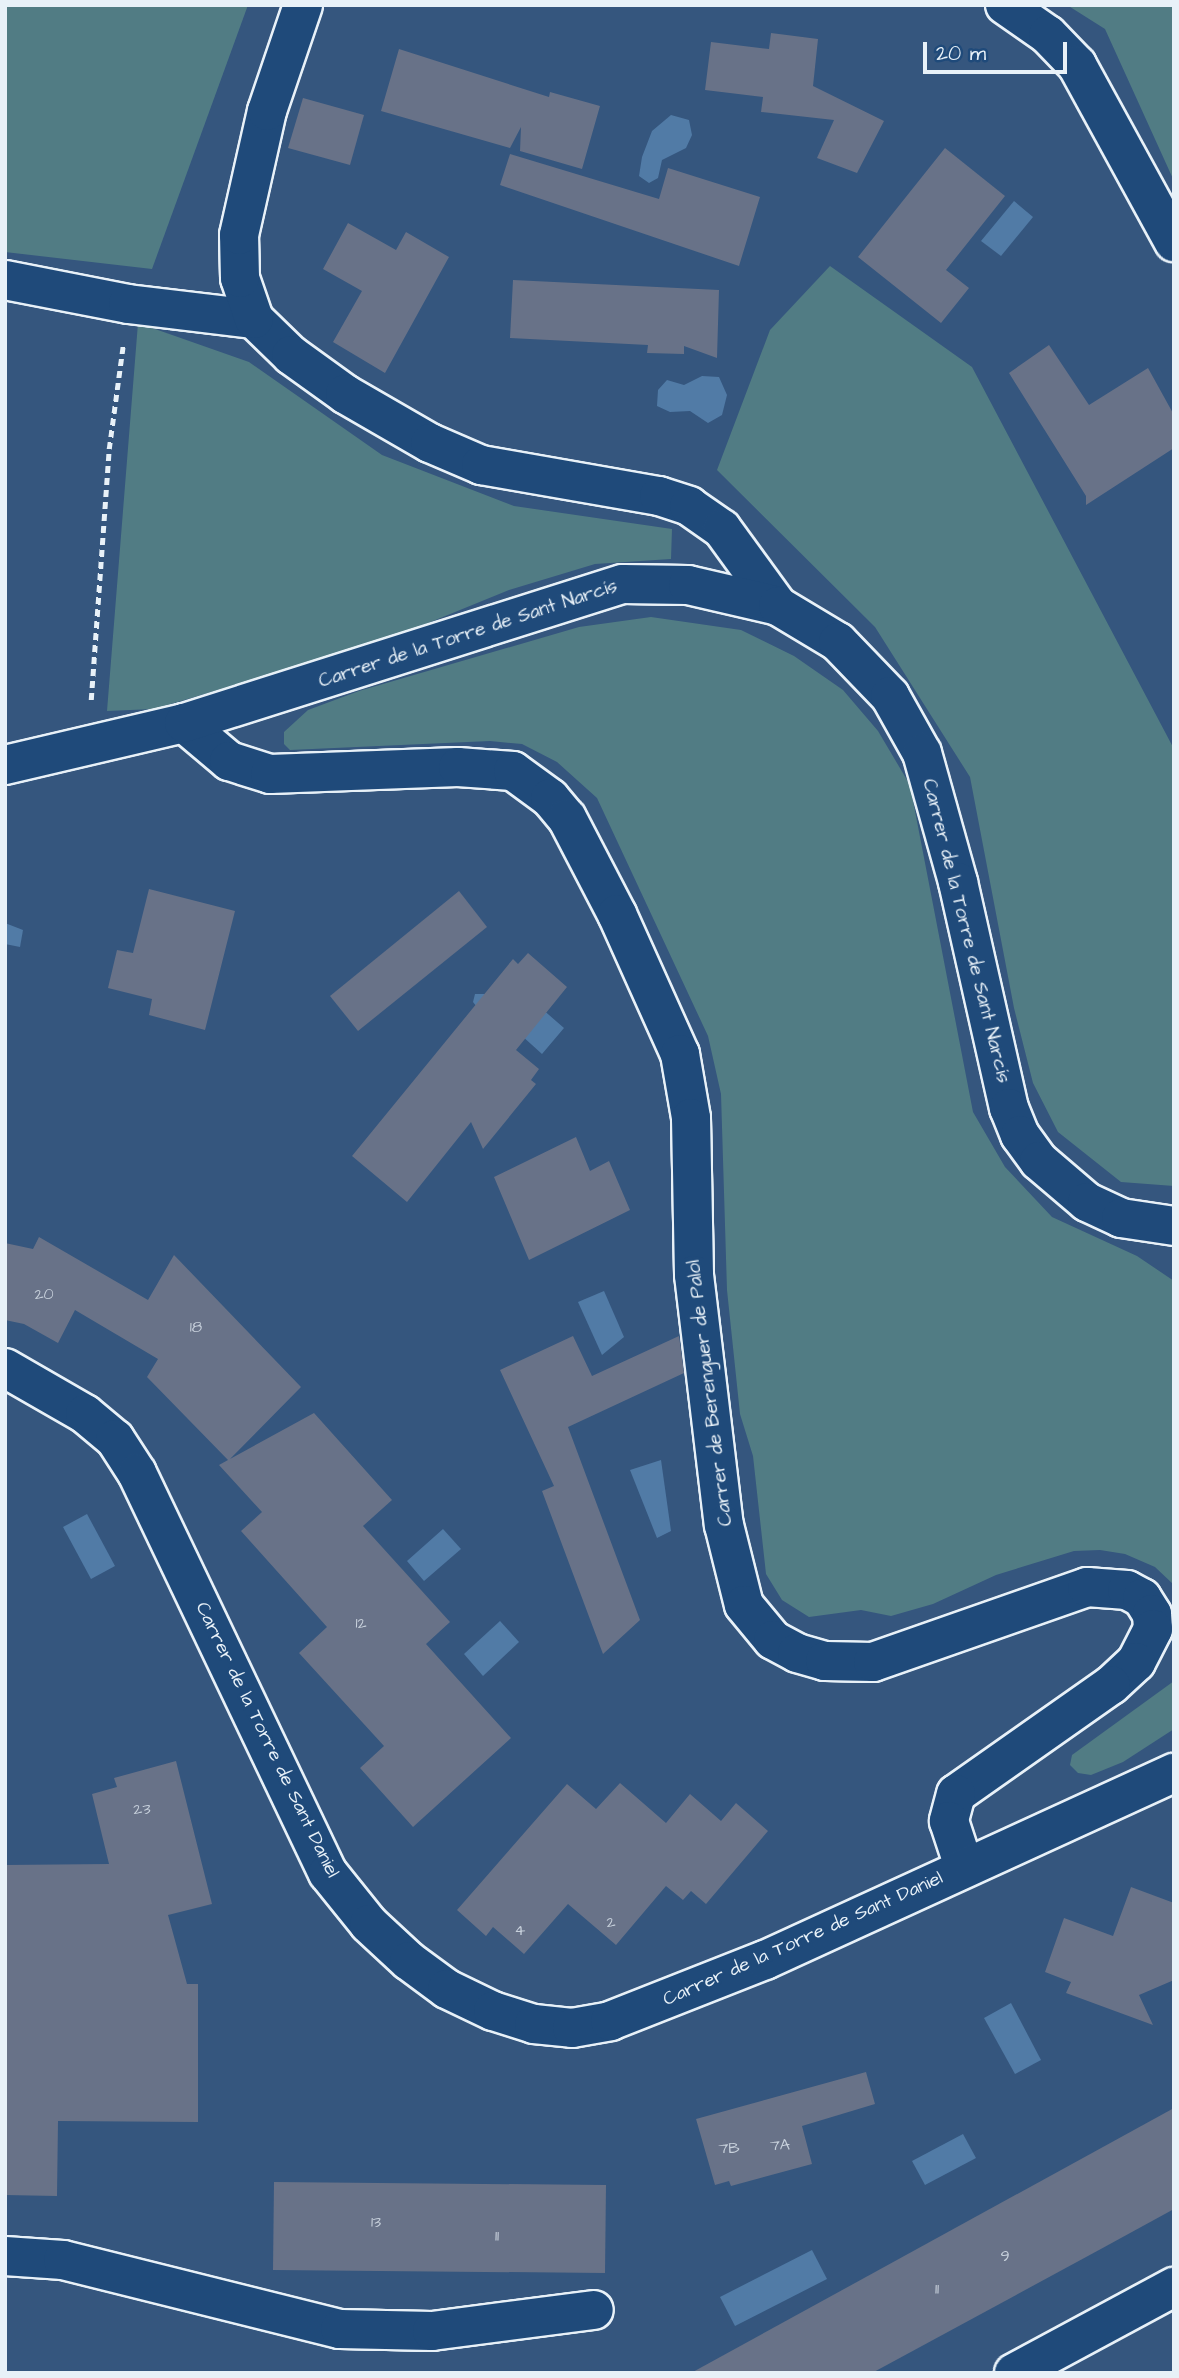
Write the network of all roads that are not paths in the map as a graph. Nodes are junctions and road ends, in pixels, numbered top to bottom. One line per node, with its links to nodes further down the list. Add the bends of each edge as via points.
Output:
1 (303, 5): 5 (street, via 267,111 239,235 240,278)
2 (1004, 5): 3 (street, via 1048,35 1077,65)
3 (1174, 242)
4 (5, 280): 5 (street, via 128,304)
5 (254, 319): 6 (street, via 291,355 345,394 430,443 481,465 659,496 689,506 722,530)
6 (778, 607): 7 (street, Carrer de la Torre de Sant Narcís, via 688,585 623,584); 9 (street, Carrer de la Torre de Sant Narcís, via 838,642 890,696 922,753 958,882 1009,1108 1020,1135 1039,1161 1087,1202 1121,1218)
7 (184, 723): 8 (street, Carrer de la Torre de Sant Narcís); 12 (street, Carrer de Berenguer de Palol, via 229,761 270,774 458,767 513,771 550,798 567,818 623,926 680,1054 691,1118 694,1275 724,1525 744,1605 773,1640 825,1661 873,1662 1087,1587 1127,1590 1142,1598 1152,1615 1153,1629 1136,1662 956,1794 949,1821)
8 (5, 765)
9 (1174, 1226)
10 (5, 1368): 12 (street, Carrer de la Torre de Sant Daniel, via 85,1413 115,1439 137,1473 328,1872 369,1924 447,1989 534,2024 572,2028 610,2021 765,1960)
11 (1174, 1773): 12 (street, Carrer de la Torre de Sant Daniel)
12 (964, 1867)
13 (5, 2256): 15 (street, via 63,2260 340,2329 432,2331)
14 (1174, 2287): 16 (street)
15 (594, 2310)
16 (1014, 2373)

